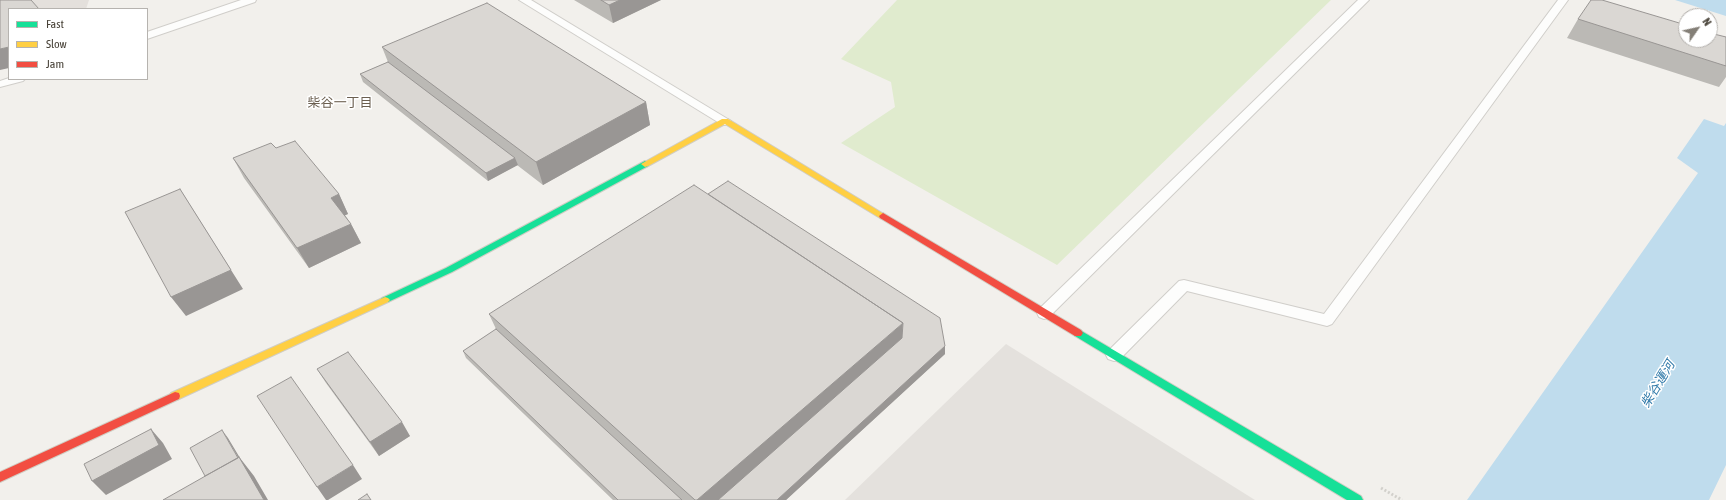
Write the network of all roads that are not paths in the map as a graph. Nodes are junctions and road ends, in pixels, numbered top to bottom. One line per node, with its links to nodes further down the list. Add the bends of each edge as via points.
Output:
1 (251, 0): 5 (lane)
2 (524, 0): 8 (lane)
3 (1364, 0): 9 (lane)
4 (1563, 0): 10 (lane, via 1327,320 1184,285)
5 (148, 36)
6 (15, 80): 7 (lane)
7 (0, 84)
8 (725, 121): 9 (street); 11 (street, via 449,270)
9 (1044, 312): 10 (street)
10 (1114, 355): 12 (street)
11 (0, 477)
12 (1357, 500)

